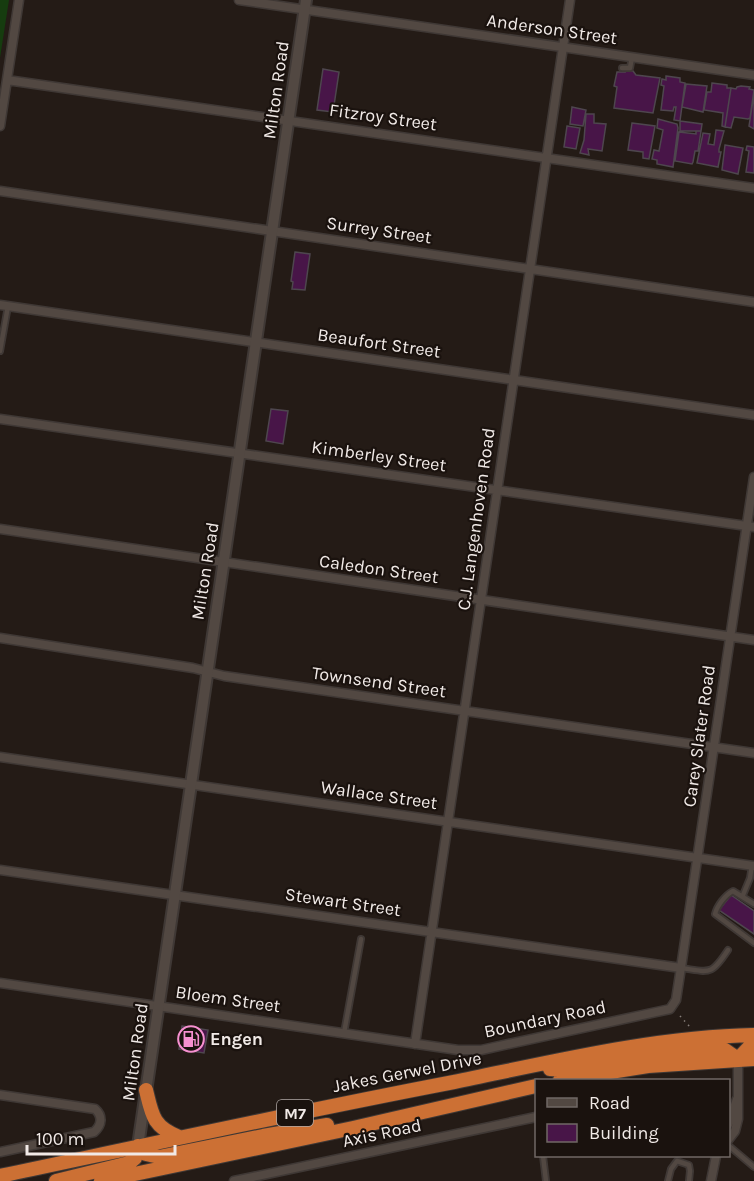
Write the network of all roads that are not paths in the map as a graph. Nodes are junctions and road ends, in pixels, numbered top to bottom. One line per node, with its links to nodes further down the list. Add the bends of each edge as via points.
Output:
1 (18, 0): 9 (street)
2 (239, 0): 4 (street, Anderson Street)
3 (570, 0): 5 (street, C.J. Langenhoven Road)
4 (305, 5): 5 (street, Anderson Street); 10 (street, Milton Road)
5 (562, 47): 6 (street, Anderson Street); 12 (street, C.J. Langenhoven Road)
6 (632, 57): 7 (lane, via 630,68); 8 (street, Anderson Street)
7 (622, 68)
8 (754, 75)
9 (7, 80): 10 (street, Fitzroy Street); 11 (street)
10 (288, 120): 12 (street, Fitzroy Street); 15 (street, Milton Road)
11 (0, 126)
12 (547, 158): 13 (street, Fitzroy Street); 16 (street, C.J. Langenhoven Road)
13 (754, 188)
14 (0, 191): 15 (street, Surrey Street)
15 (272, 231): 16 (street, Surrey Street); 19 (street, Milton Road)
16 (531, 269): 17 (street, Surrey Street); 21 (street, C.J. Langenhoven Road)
17 (754, 302)
18 (4, 306): 19 (street, Beaufort Street); 20 (lane)
19 (256, 342): 21 (street, Beaufort Street); 24 (street, Milton Road)
20 (0, 351)
21 (513, 379): 22 (street, Beaufort Street); 26 (street, C.J. Langenhoven Road)
22 (754, 415)
23 (0, 419): 24 (street, Kimberley Street)
24 (240, 453): 26 (street, Kimberley Street); 29 (street, Milton Road)
25 (754, 477): 27 (street, Carey Slater Road)
26 (498, 489): 27 (street, Kimberley Street); 30 (street, C.J. Langenhoven Road)
27 (750, 526): 31 (street, Carey Slater Road)
28 (0, 530): 29 (street, Caledon Street)
29 (223, 563): 30 (street, Caledon Street); 34 (street, Milton Road)
30 (481, 601): 31 (street, Caledon Street); 35 (street, C.J. Langenhoven Road)
31 (730, 636): 33 (street, Caledon Street); 36 (street, Carey Slater Road)
32 (0, 638): 34 (street, Townsend Street)
33 (754, 640)
34 (207, 672): 35 (street, Townsend Street); 39 (street, Milton Road)
35 (465, 711): 36 (street, Townsend Street); 40 (street, C.J. Langenhoven Road)
36 (715, 747): 37 (street, Townsend Street); 41 (street, Carey Slater Road)
37 (754, 753)
38 (0, 756): 39 (street, Wallace Street)
39 (190, 784): 40 (street, Wallace Street); 44 (street, Milton Road)
40 (448, 821): 41 (street, Wallace Street); 47 (street, C.J. Langenhoven Road)
41 (698, 858): 42 (street, Wallace Street); 51 (street, Carey Slater Road)
42 (753, 866): 45 (lane)
43 (0, 870): 44 (street, Stewart Street)
44 (174, 894): 47 (street, Stewart Street); 54 (street, Milton Road)
45 (743, 896): 46 (lane); 49 (lane, via 729,893 716,914)
46 (754, 904)
47 (432, 932): 51 (street, Stewart Street); 58 (street, C.J. Langenhoven Road)
48 (361, 939): 55 (lane)
49 (754, 944)
50 (728, 950): 51 (lane, via 712,970)
51 (681, 968): 53 (street, Carey Slater Road)
52 (0, 982): 54 (street, Bloem Street)
53 (676, 1000): 58 (street, Boundary Road, via 670,1010 481,1050)
54 (158, 1006): 55 (street, Bloem Street); 64 (street, Milton Road)
55 (344, 1033): 58 (street, Bloem Street)
56 (754, 1035): 61 (highway, Jakes Gerwel Drive / M7, via 678,1041)
57 (754, 1042): 59 (highway)
58 (415, 1044)
59 (738, 1059): 60 (highway); 61 (highway, via 725,1050 709,1050 567,1070); 62 (highway, via 648,1066); 66 (street)
60 (754, 1059)
61 (534, 1065): 70 (highway, Jakes Gerwel Drive / M7)
62 (566, 1079)
63 (535, 1086): 69 (highway, M7)
64 (146, 1090): 70 (highway, via 156,1122); 72 (street, Milton Road)
65 (0, 1095): 74 (street, via 94,1109 100,1116 99,1128 94,1132)
66 (737, 1098): 68 (street); 71 (street, via 738,1119)
67 (535, 1117): 81 (street, Axis Road)
68 (730, 1122)
69 (352, 1128): 72 (highway, via 315,1126 159,1157 146,1154); 80 (highway, M7)
70 (178, 1137): 72 (highway, Jakes Gerwel Drive / M7)
71 (730, 1138)
72 (138, 1146): 78 (highway, Jakes Gerwel Drive / M7); 79 (highway, via 129,1163)
73 (730, 1146): 77 (lane)
74 (0, 1152)
75 (543, 1157): 82 (lane)
76 (716, 1157): 85 (street)
77 (754, 1167)
78 (0, 1176)
79 (56, 1181)
80 (101, 1181)
81 (234, 1181)
82 (546, 1181)
83 (668, 1181): 84 (lane, via 677,1161 688,1165)
84 (688, 1181)
85 (711, 1181)

